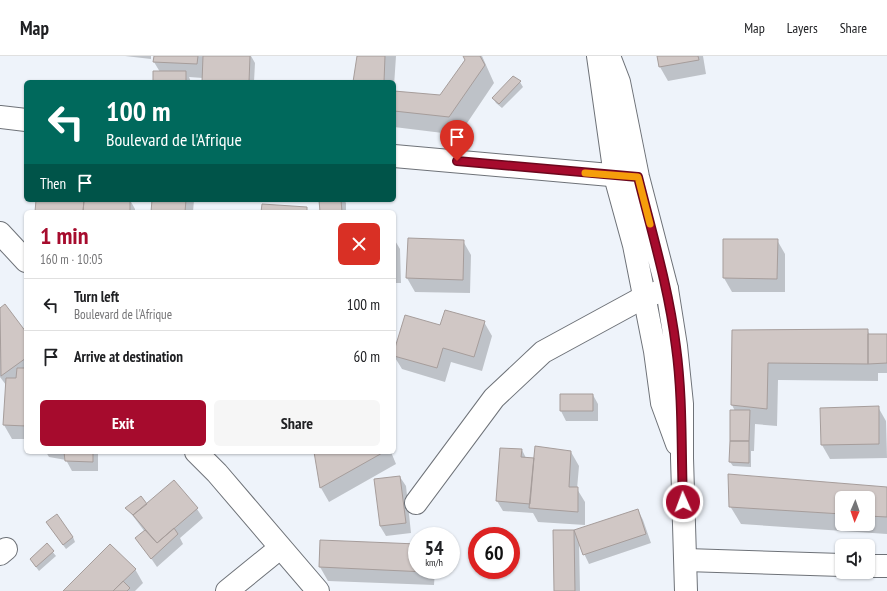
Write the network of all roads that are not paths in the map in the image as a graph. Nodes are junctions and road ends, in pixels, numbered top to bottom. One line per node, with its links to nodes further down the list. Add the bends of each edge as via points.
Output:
1 (598, 56): 6 (street)
2 (609, 56): 7 (street, via 619,82)
3 (0, 117): 4 (street)
4 (24, 120)
5 (396, 156): 6 (street)
6 (615, 176): 7 (street); 11 (street, via 634,245)
7 (638, 177): 10 (street)
8 (0, 233): 9 (street)
9 (24, 259)
10 (666, 289): 11 (street); 13 (street, via 676,346 682,404)
11 (644, 297): 13 (street, via 662,403); 14 (street, via 543,352 518,374 494,398)
12 (198, 454): 15 (street)
13 (682, 458): 16 (street)
14 (416, 503)
15 (280, 548): 20 (street); 21 (street)
16 (686, 560): 17 (street); 22 (street)
17 (835, 565)
18 (875, 566): 19 (street)
19 (887, 566)
20 (227, 591)
21 (318, 591)
22 (686, 591)

